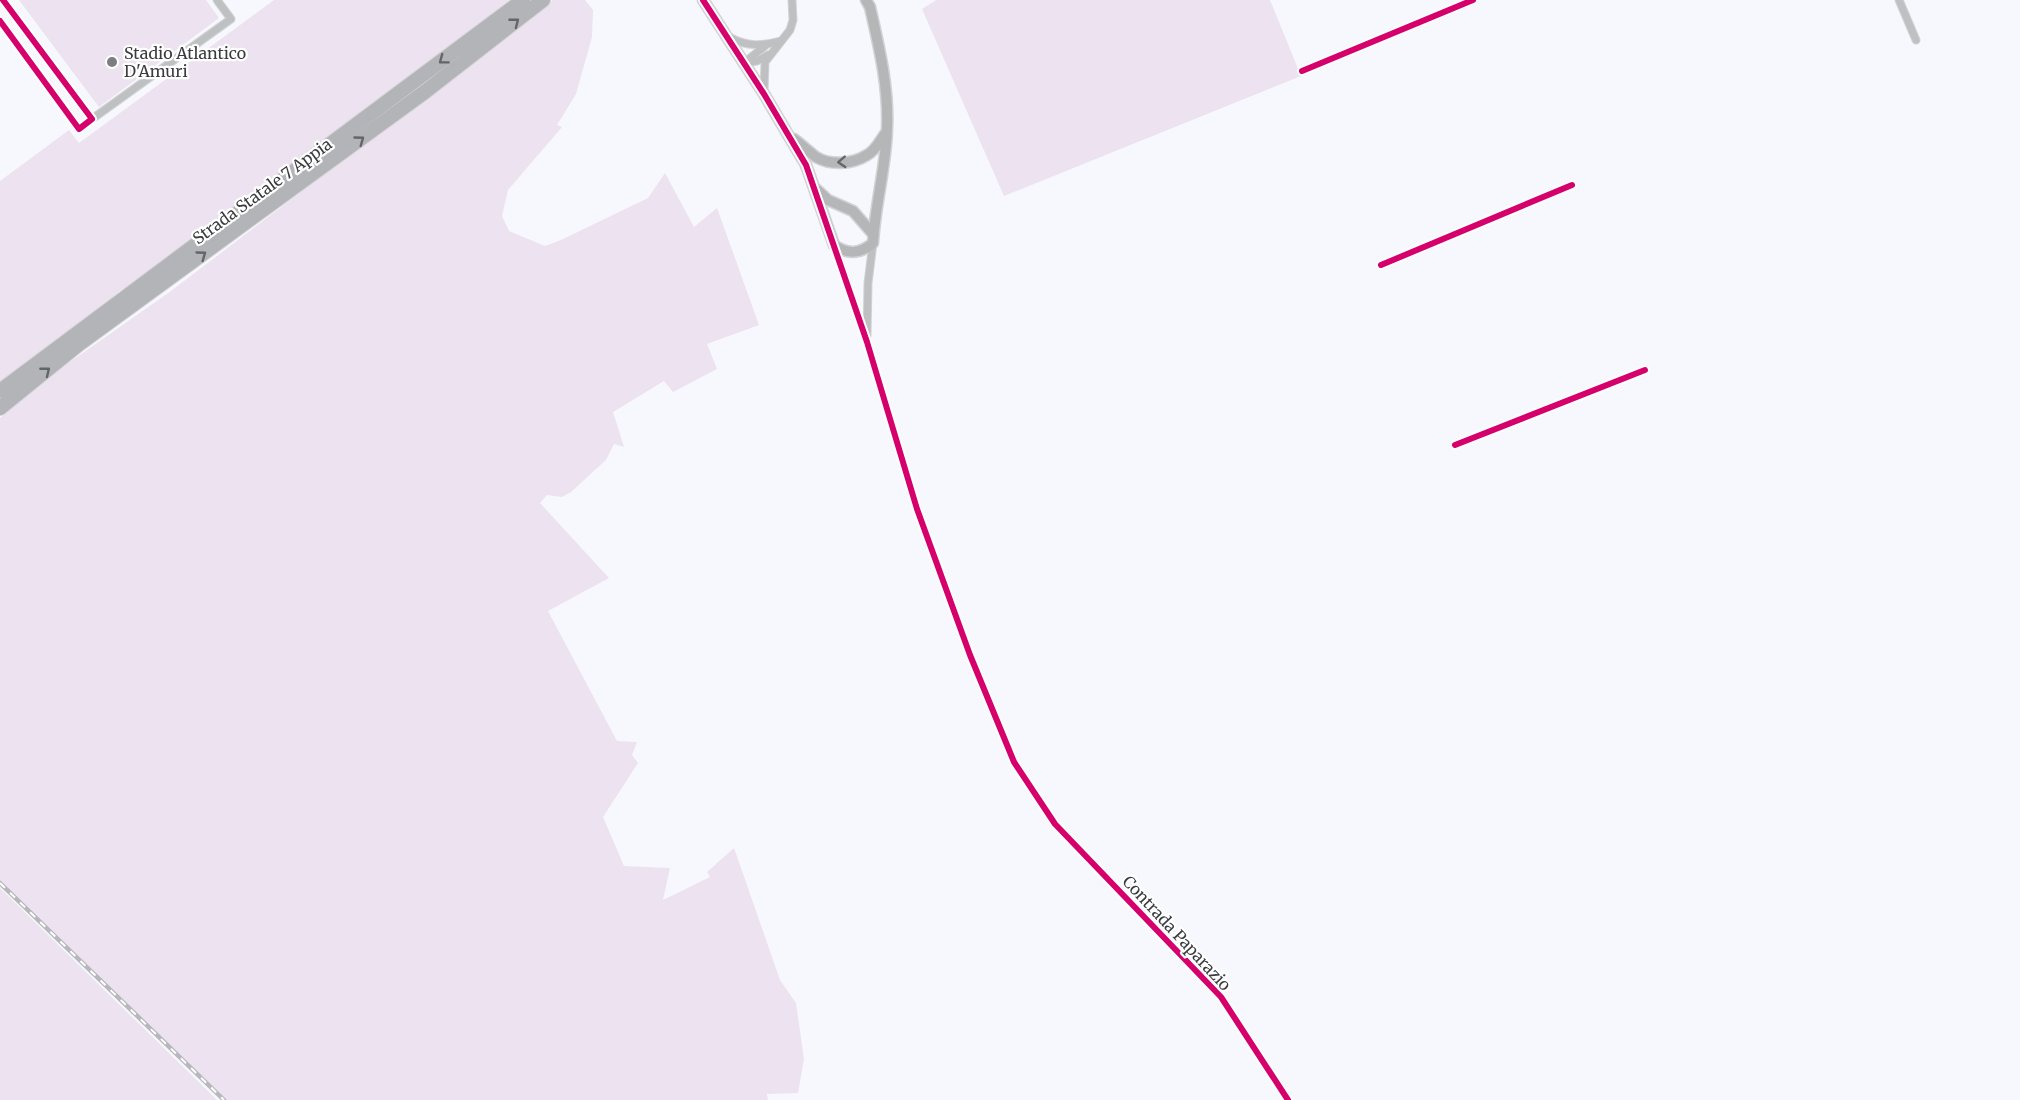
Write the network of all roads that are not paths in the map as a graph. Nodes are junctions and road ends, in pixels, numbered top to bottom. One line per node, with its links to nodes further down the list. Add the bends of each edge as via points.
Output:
1 (3, 0): 14 (street)
2 (217, 0): 21 (street, via 231,19)
3 (524, 0): 31 (highway, Strada Statale 7 Appia, one-way to 31)
4 (543, 0): 32 (highway, Strada Statale 7 Appia, one-way to 4, via 79,344 426,91)
5 (703, 0): 11 (street)
6 (792, 0): 13 (street, via 793,20)
7 (866, 0): 22 (street, via 887,92)
8 (1473, 0): 19 (street)
9 (1899, 0): 12 (street)
10 (0, 21): 16 (street)
11 (725, 35): 15 (street, via 752,46); 18 (street)
12 (1916, 40)
13 (781, 41): 15 (street); 17 (street)
14 (37, 45): 16 (street); 21 (street)
15 (768, 45): 18 (street)
16 (24, 54): 21 (street, via 79,129)
17 (770, 54): 18 (street); 20 (street, via 765,62)
18 (744, 63): 20 (street)
19 (1302, 71)
20 (764, 94): 23 (street)
21 (92, 119)
22 (887, 131): 23 (street, one-way to 23, via 868,155 852,162 834,163 818,159); 26 (street)
23 (790, 135): 25 (street)
24 (1572, 185): 28 (street)
25 (814, 187): 26 (street, via 828,200 853,211); 27 (street)
26 (873, 239): 27 (street, via 866,249 850,253); 29 (street)
27 (834, 245): 29 (street, Contrada Paparazio)
28 (1381, 265)
29 (867, 342): 34 (street, Contrada Paparazio, via 917,509 1014,762 1055,824 1221,997)
30 (1645, 370): 33 (street)
31 (0, 391)
32 (0, 408)
33 (1455, 445)
34 (1288, 1100)

